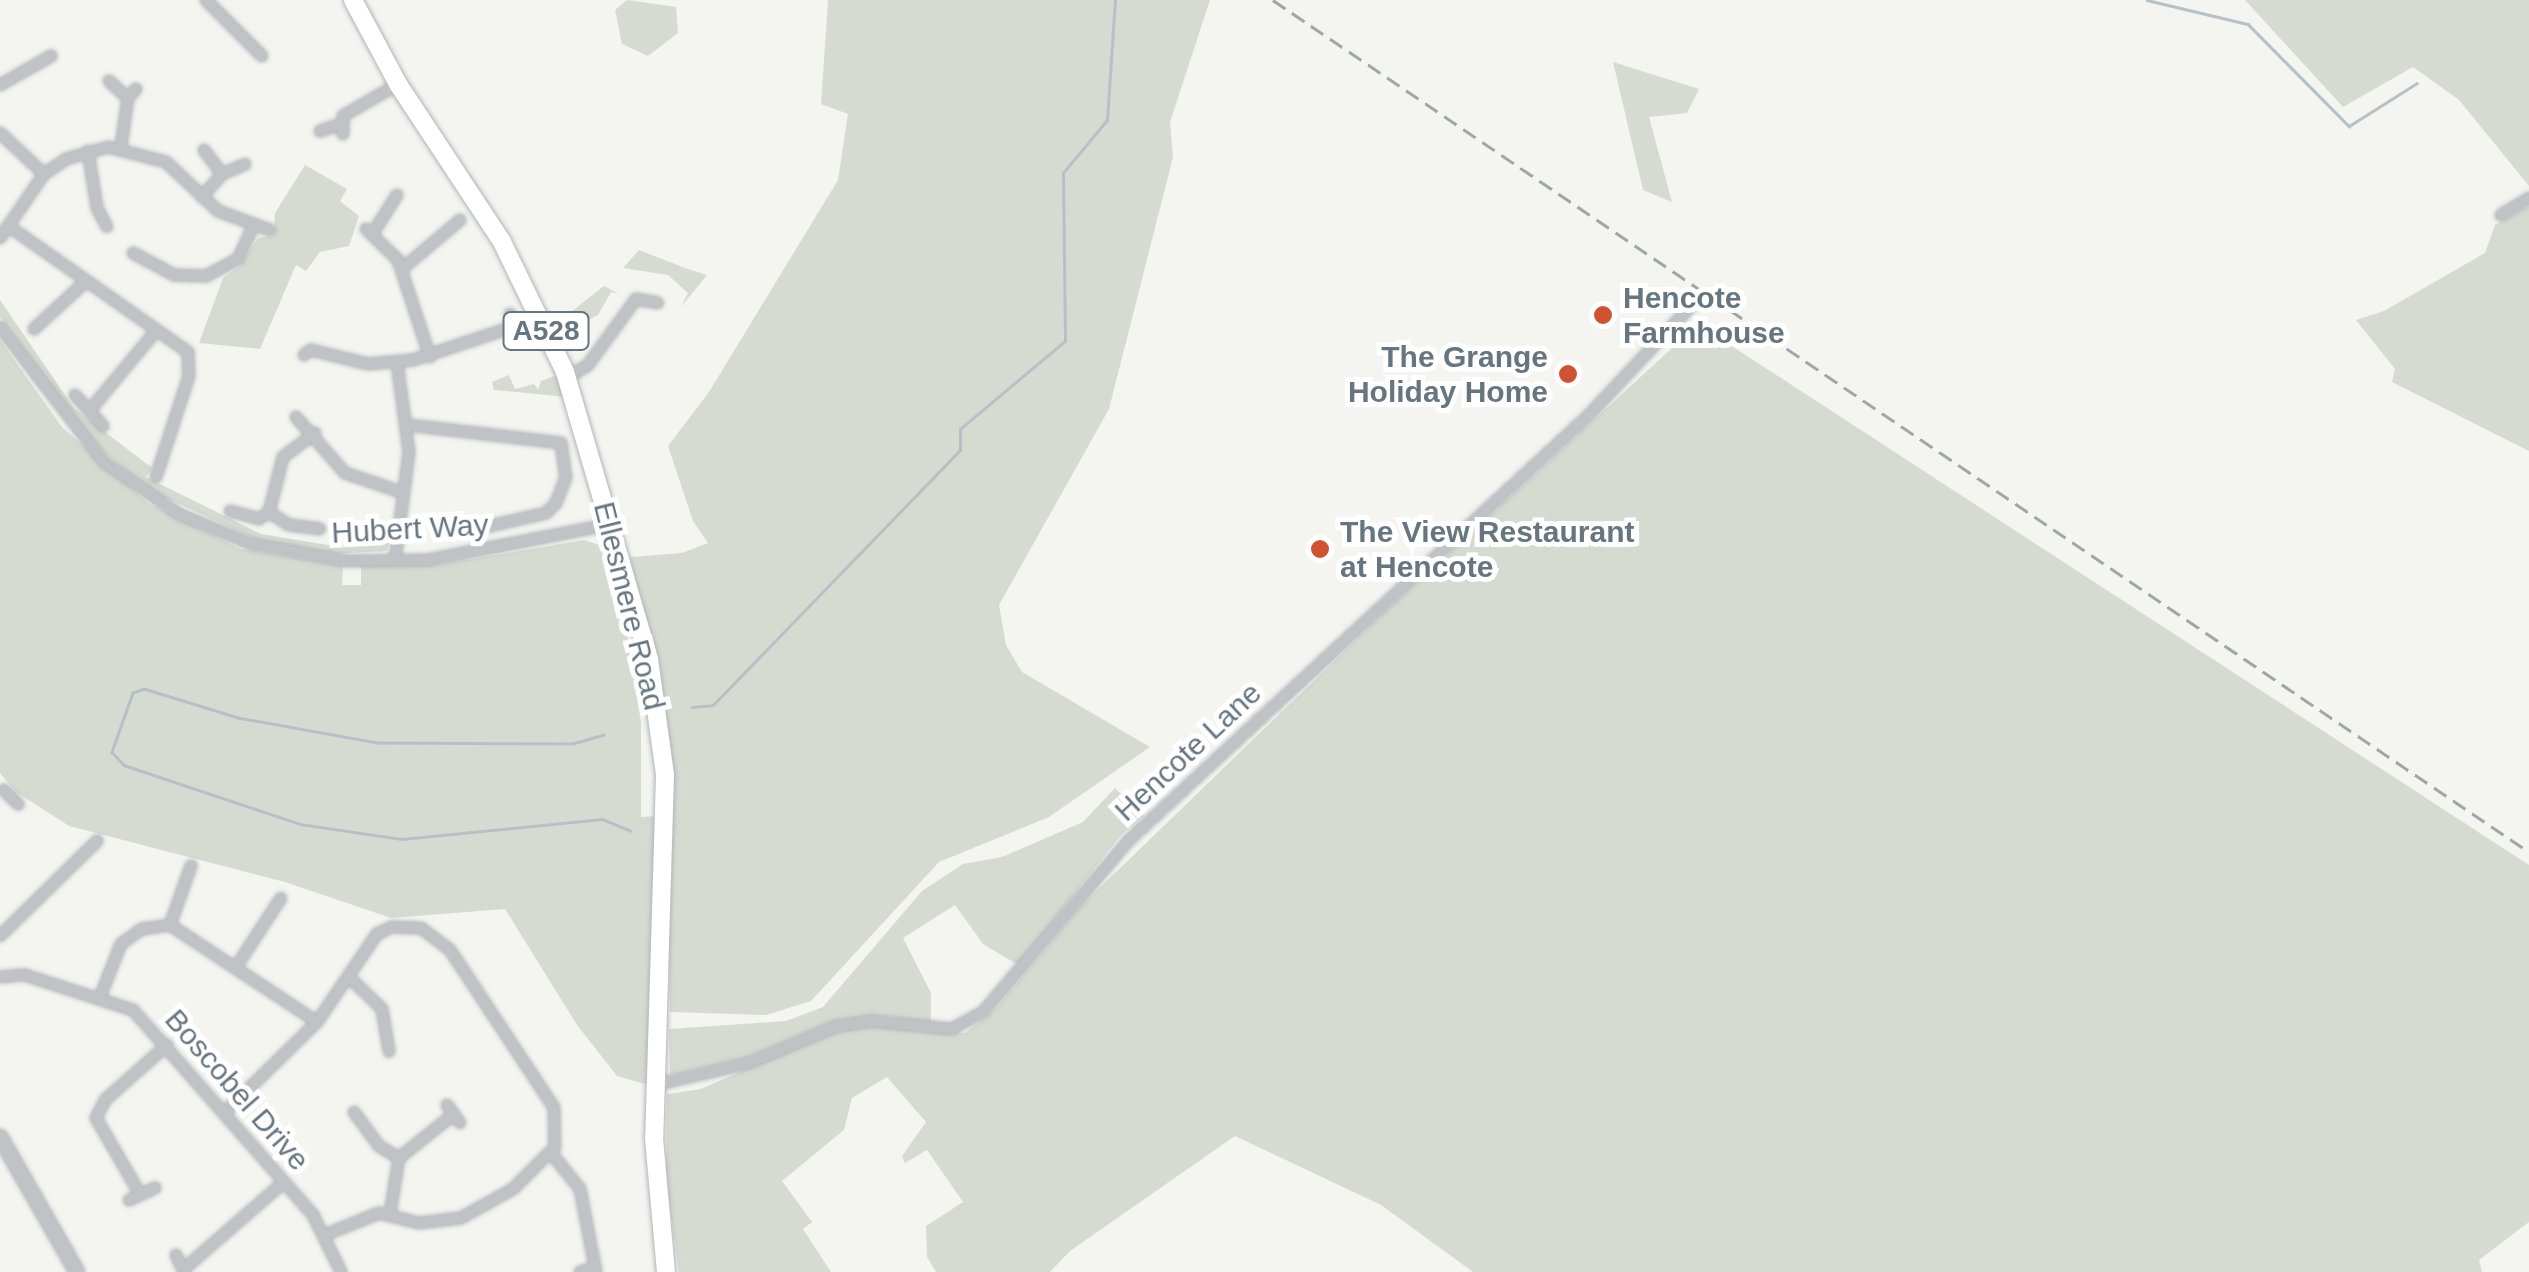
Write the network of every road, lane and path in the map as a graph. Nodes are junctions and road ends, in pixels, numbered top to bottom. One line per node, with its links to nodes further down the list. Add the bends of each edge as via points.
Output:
1 (206, 0): 4 (street)
2 (353, 0): 6 (main road, Ellesmere Road / A528)
3 (51, 56): 7 (street)
4 (262, 56)
5 (109, 81): 10 (street, via 132,94)
6 (398, 84): 8 (street, via 341,130); 40 (main road, Ellesmere Road / A528, via 502,242)
7 (0, 86)
8 (320, 131)
9 (0, 133): 14 (street)
10 (121, 146): 12 (street); 17 (street, via 166,162)
11 (204, 150): 15 (street)
12 (88, 151): 14 (street); 23 (street, via 94,219)
13 (245, 164): 15 (street)
14 (44, 174): 21 (street)
15 (222, 174): 17 (street)
16 (397, 195): 27 (street, via 370,231)
17 (202, 197): 22 (street)
18 (2529, 198): 19 (street)
19 (2501, 215)
20 (461, 225): 27 (street)
21 (10, 227): 25 (street); 28 (street)
22 (254, 227): 24 (street); 26 (street, via 238,259 214,275 174,275 137,255)
23 (107, 228)
24 (270, 230)
25 (0, 238)
26 (133, 269)
27 (402, 269): 38 (street)
28 (84, 283): 35 (street); 36 (street)
29 (625, 289): 30 (street)
30 (636, 299): 31 (street); 40 (street, via 588,364)
31 (658, 303)
32 (1690, 307): 73 (street, Hencote Lane, via 1668,339 1588,416 1128,841 984,1011 952,1029 871,1021 837,1026 749,1062)
33 (510, 314): 38 (street, via 518,330)
34 (0, 327): 56 (street, Hubert Way, via 79,435 156,501 251,544 320,558)
35 (34, 329)
36 (154, 333): 42 (street); 49 (street, via 180,343 191,362)
37 (304, 355): 39 (street, via 311,350 348,362)
38 (430, 357): 39 (street)
39 (398, 362): 44 (street)
40 (567, 378): 53 (main road, Ellesmere Road / A528)
41 (74, 395): 42 (street)
42 (91, 409): 45 (street)
43 (296, 417): 47 (street)
44 (408, 425): 48 (street); 50 (street)
45 (103, 426)
46 (559, 428): 48 (street)
47 (315, 434): 50 (street, via 345,473); 52 (street, via 283,457)
48 (561, 443): 54 (street, via 566,477 556,503 535,516)
49 (156, 477)
50 (404, 492): 56 (street)
51 (230, 511): 52 (street, via 259,519)
52 (269, 512): 55 (street, via 289,525)
53 (611, 524): 56 (street, Hubert Way, via 496,551); 73 (main road, Ellesmere Road / A528, via 649,659 664,775)
54 (490, 526)
55 (320, 529)
56 (395, 560)
57 (11, 797): 58 (street)
58 (0, 806)
59 (88, 843): 63 (street)
60 (185, 873): 62 (street)
61 (281, 898): 64 (street)
62 (170, 925): 64 (street); 67 (street, via 126,938)
63 (0, 936)
64 (236, 967): 68 (street)
65 (349, 977): 68 (street); 70 (street, via 382,1010); 78 (street, via 377,934 392,926 421,928 438,938 554,1108)
66 (0, 978): 67 (street, Boscobel Drive, via 26,975)
67 (100, 998): 71 (street, Boscobel Drive, via 133,1010)
68 (317, 1022): 74 (street)
69 (403, 1033): 70 (street)
70 (390, 1035): 72 (street)
71 (167, 1045): 74 (street, Boscobel Drive); 81 (street, via 106,1100 96,1118 135,1197)
72 (389, 1050)
73 (655, 1085): 90 (main road, Ellesmere Road / A528)
74 (225, 1112): 80 (street, Boscobel Drive)
75 (454, 1114): 79 (street)
76 (355, 1120): 79 (street)
77 (0, 1137): 87 (street)
78 (552, 1154): 82 (street, via 513,1189 461,1218 420,1223); 85 (street, via 580,1189)
79 (398, 1158): 82 (street)
80 (284, 1182): 83 (street, Boscobel Drive); 86 (street)
81 (155, 1188)
82 (390, 1214): 83 (street, via 364,1215)
83 (324, 1234): 88 (street, Boscobel Drive)
84 (176, 1255): 86 (street)
85 (595, 1270): 89 (street)
86 (184, 1271)
87 (76, 1272)
88 (342, 1272)
89 (580, 1272)
90 (666, 1272)

